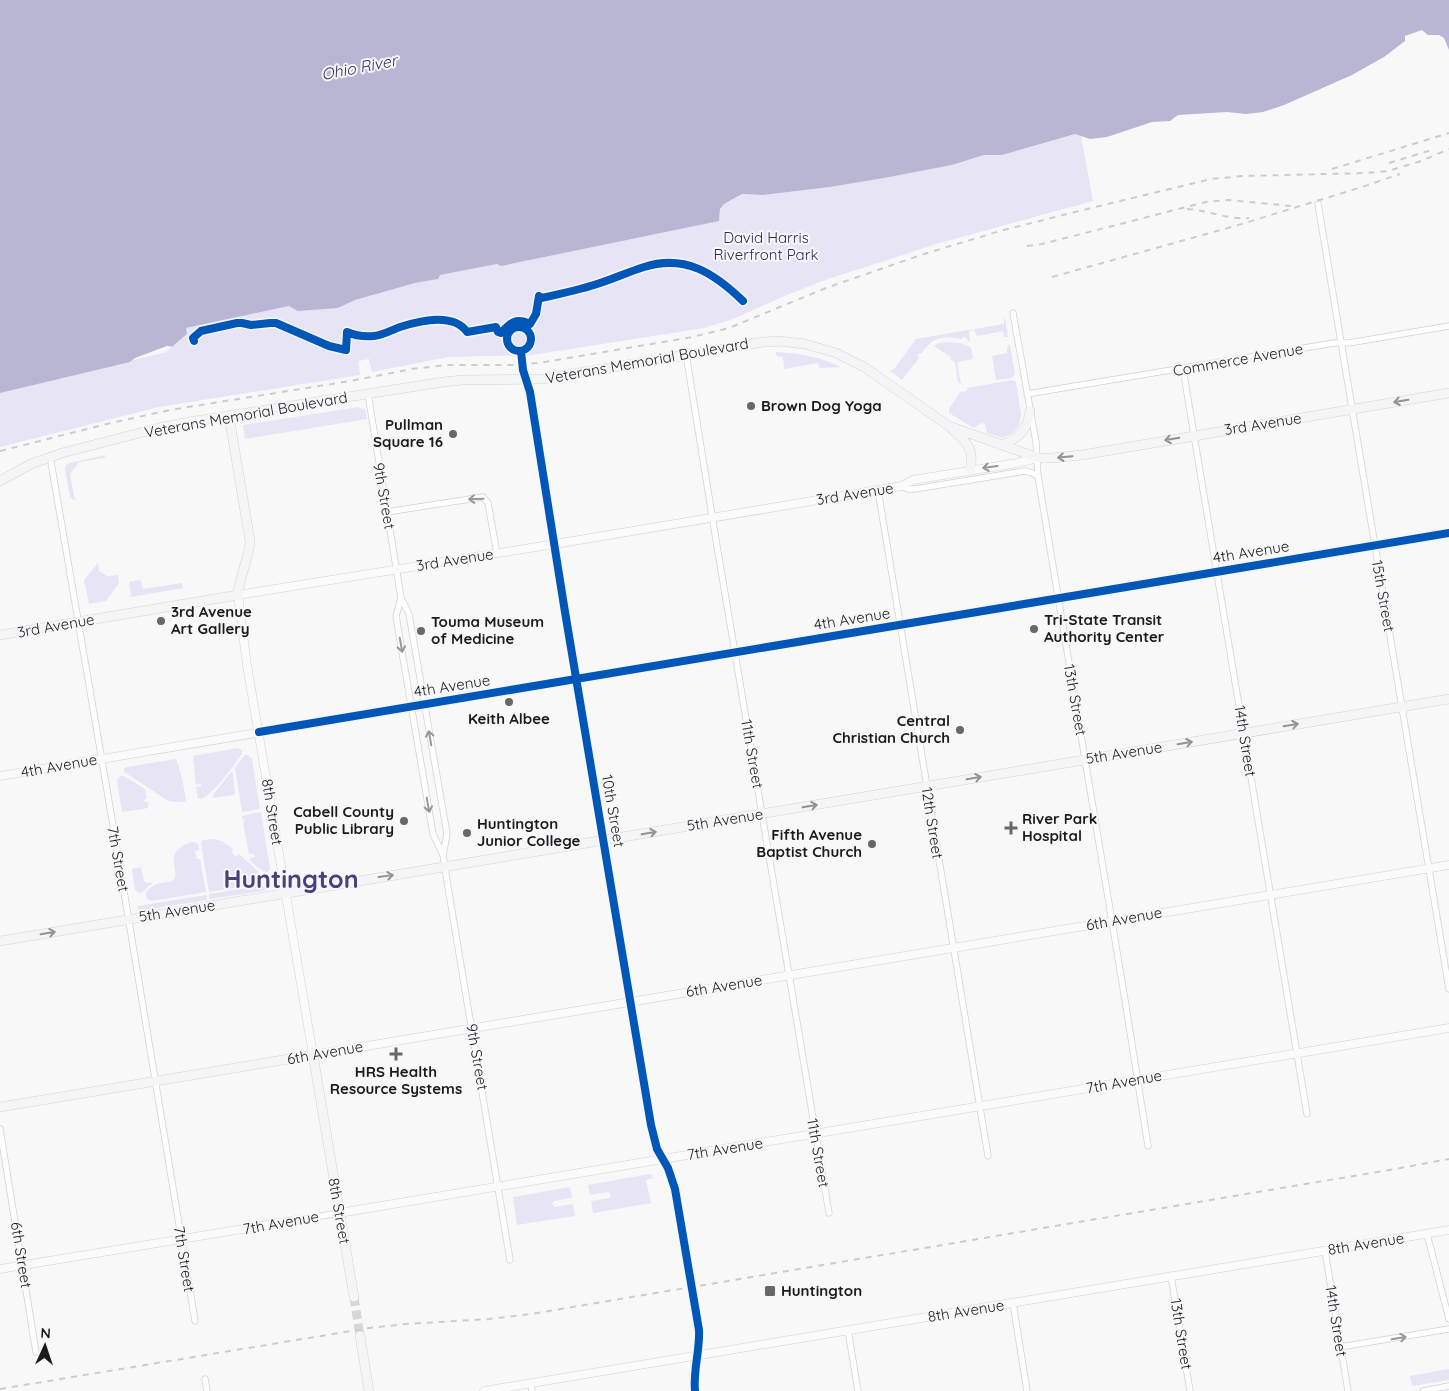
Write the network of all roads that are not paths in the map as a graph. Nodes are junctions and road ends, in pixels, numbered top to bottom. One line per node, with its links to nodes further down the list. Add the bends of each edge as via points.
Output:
1 (1318, 204): 4 (street, 15th Street)
2 (1013, 313): 10 (street, 13th Street)
3 (1449, 326): 4 (street, Commerce Avenue)
4 (1341, 343): 6 (street, Commerce Avenue); 11 (street, 15th Street)
5 (686, 354): 7 (main road, Veterans Memorial Boulevard); 14 (main road, Veterans Memorial Boulevard, via 772,341 819,347 864,367); 25 (street, 11th Street)
6 (1182, 369): 10 (street, Commerce Avenue); 15 (street, 14th Street)
7 (526, 380): 9 (main road, Veterans Memorial Boulevard, via 453,380); 27 (street, 10th Street)
8 (1449, 393): 11 (main road, 3rd Avenue, one-way to 11)
9 (368, 394): 13 (main road, Veterans Memorial Boulevard); 24 (street, 9th Street)
10 (1027, 394): 12 (street, 13th Street)
11 (1352, 409): 15 (main road, 3rd Avenue); 28 (street, 15th Street)
12 (1030, 411): 16 (main road, via 1028,424 1020,434); 18 (street, 13th Street)
13 (229, 416): 17 (main road, Veterans Memorial Boulevard, via 158,428); 32 (main road, 8th Street, via 250,541)
14 (949, 426): 16 (main road, Veterans Memorial Boulevard); 19 (main road, via 971,449)
15 (1194, 435): 18 (main road, 3rd Avenue, one-way to 18, via 1082,455); 31 (street, 14th Street)
16 (1000, 445): 18 (main road, Veterans Memorial Boulevard)
17 (50, 456): 21 (main road, Veterans Memorial Boulevard); 35 (street, 7th Street)
18 (1038, 458): 19 (street, 3rd Avenue, one-way to 19); 20 (street, 13th Street)
19 (970, 470): 22 (street, 3rd Avenue, via 913,480)
20 (1038, 476): 22 (street, 3rd Avenue, via 1025,471 915,489); 34 (street, 13th Street)
21 (0, 480)
22 (902, 486): 23 (street, 3rd Avenue)
23 (878, 490): 25 (street, 3rd Avenue); 36 (street, 12th Street)
24 (387, 512): 29 (street, one-way to 24, via 488,502 483,497); 30 (street, 9th Street)
25 (712, 518): 27 (street, 3rd Avenue); 38 (street, 11th Street)
26 (1449, 533): 28 (street, 4th Avenue)
27 (555, 544): 29 (street, 3rd Avenue); 39 (street, 10th Street)
28 (1375, 545): 31 (street, 4th Avenue); 43 (street, 15th Street)
29 (497, 554): 30 (street, 3rd Avenue)
30 (396, 570): 32 (street, 3rd Avenue); 33 (street, 9th Street)
31 (1216, 572): 34 (street, 4th Avenue); 45 (street, 14th Street)
32 (238, 595): 35 (main road, 3rd Avenue); 44 (street, 8th Street)
33 (401, 598): 41 (street, 9th Street, via 409,614); 42 (street, 9th Street, one-way to 42, via 396,616)
34 (1058, 598): 36 (street, 4th Avenue); 47 (street, 13th Street)
35 (78, 622): 37 (main road, 3rd Avenue); 46 (street, 7th Street)
36 (900, 625): 38 (street, 4th Avenue); 49 (street, 12th Street)
37 (2, 635)
38 (735, 652): 39 (street, 4th Avenue); 50 (street, 11th Street)
39 (576, 679): 41 (street, 4th Avenue); 51 (street, 10th Street)
40 (1449, 699): 43 (main road, 5th Avenue)
41 (424, 704): 42 (street, 4th Avenue); 52 (street, 9th Street, one-way to 41, via 447,834)
42 (411, 706): 44 (street, 4th Avenue); 52 (street, 9th Street, one-way to 52, via 433,834)
43 (1402, 707): 45 (main road, 5th Avenue, one-way to 43); 55 (street, 15th Street)
44 (259, 732): 46 (street, 4th Avenue); 56 (street, 8th Street)
45 (1243, 733): 47 (main road, 5th Avenue, one-way to 45); 57 (street, 14th Street)
46 (101, 759): 48 (street, 4th Avenue); 58 (street, 7th Street)
47 (1085, 759): 49 (main road, 5th Avenue, one-way to 47); 59 (street, 13th Street)
48 (0, 776)
49 (926, 786): 50 (main road, 5th Avenue, one-way to 49); 61 (street, 12th Street)
50 (762, 814): 51 (main road, 5th Avenue, one-way to 50); 62 (street, 11th Street)
51 (604, 841): 54 (main road, 5th Avenue); 64 (street, 10th Street)
52 (443, 855): 54 (street, 9th Street)
53 (1449, 865): 55 (street, 6th Avenue)
54 (445, 867): 56 (main road, 5th Avenue, one-way to 54); 65 (street, 9th Street)
55 (1429, 868): 57 (street, 6th Avenue); 63 (street, 15th Street)
56 (286, 893): 58 (main road, 5th Avenue); 68 (street, 8th Street)
57 (1270, 895): 59 (street, 6th Avenue); 67 (street, 14th Street)
58 (128, 919): 60 (main road, 5th Avenue, one-way to 58); 70 (street, 7th Street)
59 (1112, 921): 61 (street, 6th Avenue); 69 (street, 13th Street)
60 (0, 941)
61 (953, 948): 62 (street, 6th Avenue); 71 (street, 12th Street)
62 (788, 975): 64 (street, 6th Avenue); 75 (street, 11th Street)
63 (1449, 989)
64 (630, 1002): 65 (street, 6th Avenue); 78 (street, 10th Street, via 655,1143)
65 (472, 1028): 68 (street, 6th Avenue); 79 (street, 9th Street)
66 (1449, 1028): 67 (street, 7th Avenue)
67 (1296, 1053): 69 (street, 7th Avenue); 73 (street, 14th Street)
68 (313, 1055): 70 (main road, 6th Avenue); 80 (main road, 8th Street)
69 (1138, 1079): 71 (street, 7th Avenue); 76 (street, 13th Street)
70 (154, 1081): 72 (main road, 6th Avenue); 85 (street, 7th Street)
71 (980, 1106): 75 (street, 7th Avenue); 77 (street, 12th Street)
72 (0, 1107)
73 (1307, 1114)
74 (0, 1129): 89 (street, 6th Street)
75 (815, 1134): 78 (street, 7th Avenue); 81 (street, 11th Street)
76 (1148, 1146)
77 (988, 1156)
78 (662, 1158): 79 (street, 7th Avenue); 86 (street, 10th Street, via 673,1180)
79 (498, 1186): 80 (street, 7th Avenue); 88 (street, 9th Street)
80 (340, 1213): 82 (street, 7th Avenue); 93 (main road, 8th Street)
81 (829, 1213)
82 (297, 1220): 85 (street, 7th Avenue)
83 (1449, 1230): 84 (street, 8th Avenue)
84 (1427, 1234): 87 (street, 8th Avenue); 95 (street)
85 (181, 1239): 89 (street, 7th Avenue); 96 (street, 7th Street)
86 (684, 1243)
87 (1325, 1251): 91 (street, 8th Avenue); 100 (street, 14th Street)
88 (510, 1260)
89 (23, 1266): 90 (street, 7th Avenue); 101 (street, 6th Street)
90 (0, 1269)
91 (1171, 1276): 94 (street, 8th Avenue); 112 (street, 13th Street)
92 (693, 1295): 102 (street, via 699,1330)
93 (354, 1297)
94 (1013, 1303): 98 (street, 8th Avenue); 111 (street)
95 (1449, 1319)
96 (195, 1321)
97 (1449, 1329): 100 (street, one-way to 97)
98 (848, 1330): 102 (street, 8th Avenue); 110 (street)
99 (360, 1336): 107 (main road)
100 (1340, 1347): 113 (street, 14th Street)
101 (36, 1352)
102 (697, 1356): 105 (street, 8th Avenue); 109 (street)
103 (205, 1379): 106 (street)
104 (1449, 1386): 114 (street)
105 (532, 1387): 108 (street, 8th Avenue)
106 (207, 1391)
107 (369, 1391)
108 (484, 1391)
109 (695, 1391)
110 (858, 1391)
111 (1027, 1391)
112 (1190, 1391)
113 (1348, 1391)
114 (1423, 1391)

